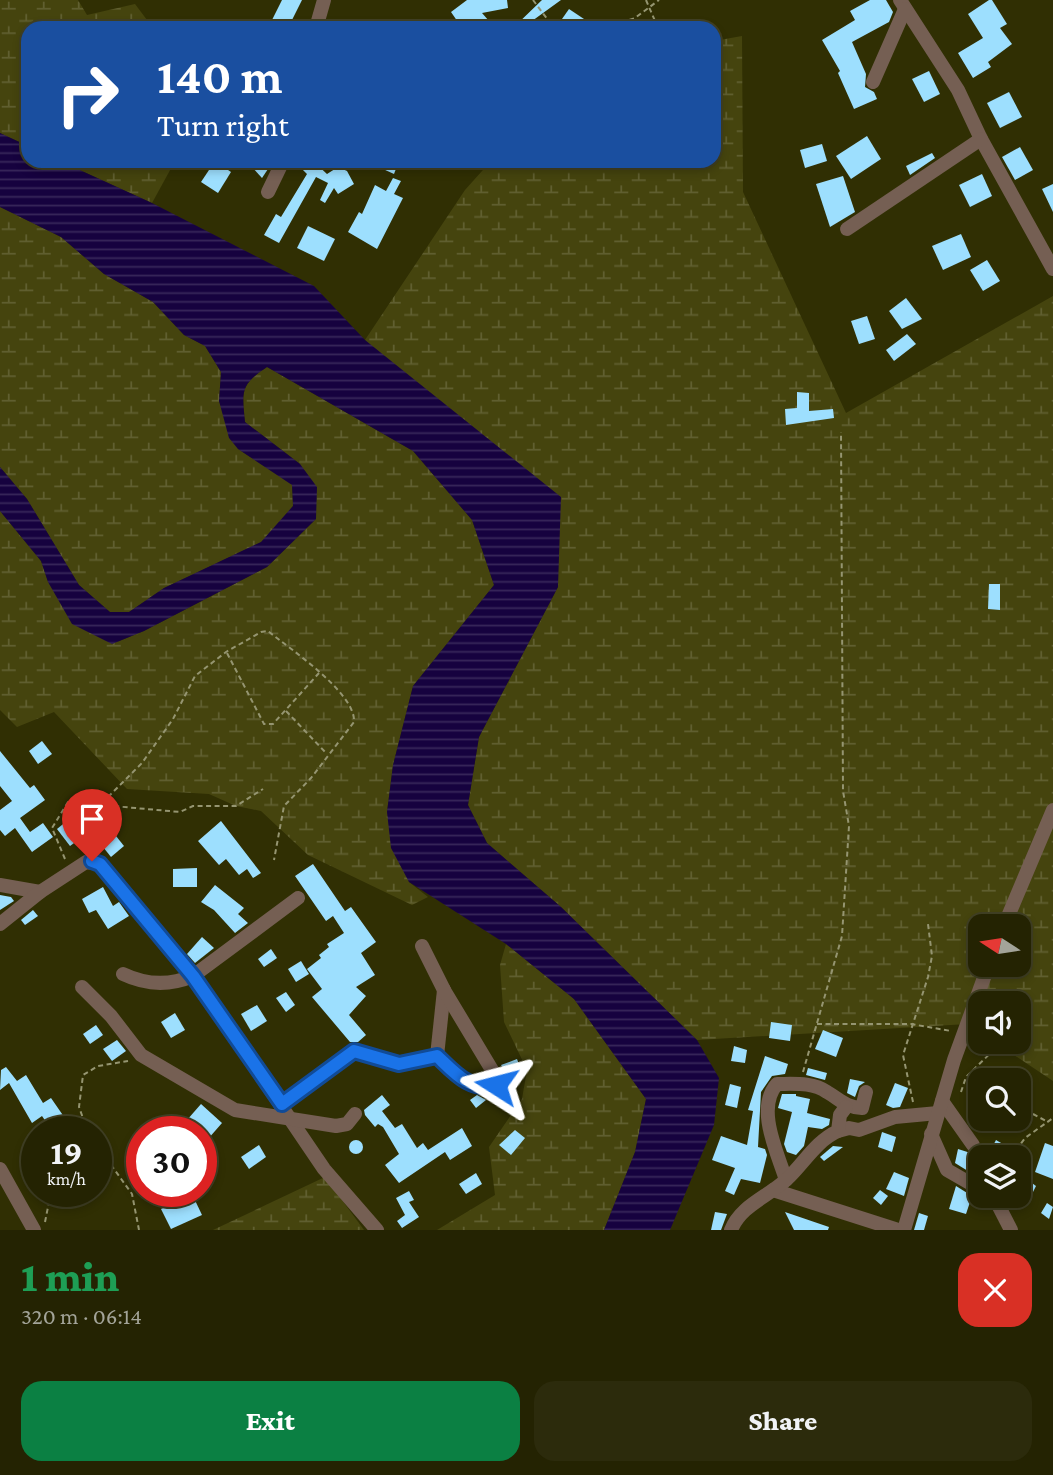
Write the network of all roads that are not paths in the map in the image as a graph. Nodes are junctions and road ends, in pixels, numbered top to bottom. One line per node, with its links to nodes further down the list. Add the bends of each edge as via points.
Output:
1 (324, 0): 3 (street)
2 (903, 5): 4 (street); 5 (street, via 958,90)
3 (318, 21)
4 (873, 82)
5 (981, 139): 8 (street); 9 (street)
6 (280, 168): 7 (street)
7 (268, 192)
8 (847, 229)
9 (1053, 269)
10 (1053, 810): 14 (street)
11 (0, 885): 12 (street)
12 (40, 892): 15 (street); 18 (street, via 86,862 100,864)
13 (298, 898): 18 (street)
14 (1009, 914)
15 (0, 924)
16 (422, 946): 21 (street)
17 (123, 974): 18 (street, via 148,983 178,982)
18 (193, 976): 24 (street)
19 (985, 977): 26 (street)
20 (82, 987): 28 (street, via 141,1055 235,1110)
21 (444, 990): 22 (street); 22 (street, via 498,1080 477,1087)
22 (437, 1056): 24 (street, via 399,1064 354,1051)
23 (866, 1092): 25 (street, via 862,1108)
24 (282, 1104): 28 (street)
25 (846, 1107): 29 (street); 33 (street, via 825,1090 801,1083 777,1084 771,1091 768,1121)
26 (940, 1107): 29 (street, via 859,1130); 30 (street); 31 (street)
27 (355, 1114): 28 (street, via 347,1124 336,1126)
28 (291, 1117): 38 (street, via 324,1169)
29 (838, 1131): 33 (street, via 825,1137)
30 (931, 1134): 34 (street, via 947,1170); 41 (street)
31 (973, 1145)
32 (0, 1168): 37 (street)
33 (786, 1180): 35 (street)
34 (968, 1182)
35 (773, 1190): 39 (street, via 736,1218); 40 (street)
36 (1000, 1208): 42 (street)
37 (40, 1228)
38 (377, 1230)
39 (730, 1230)
40 (898, 1230)
41 (904, 1230)
42 (1011, 1230)

